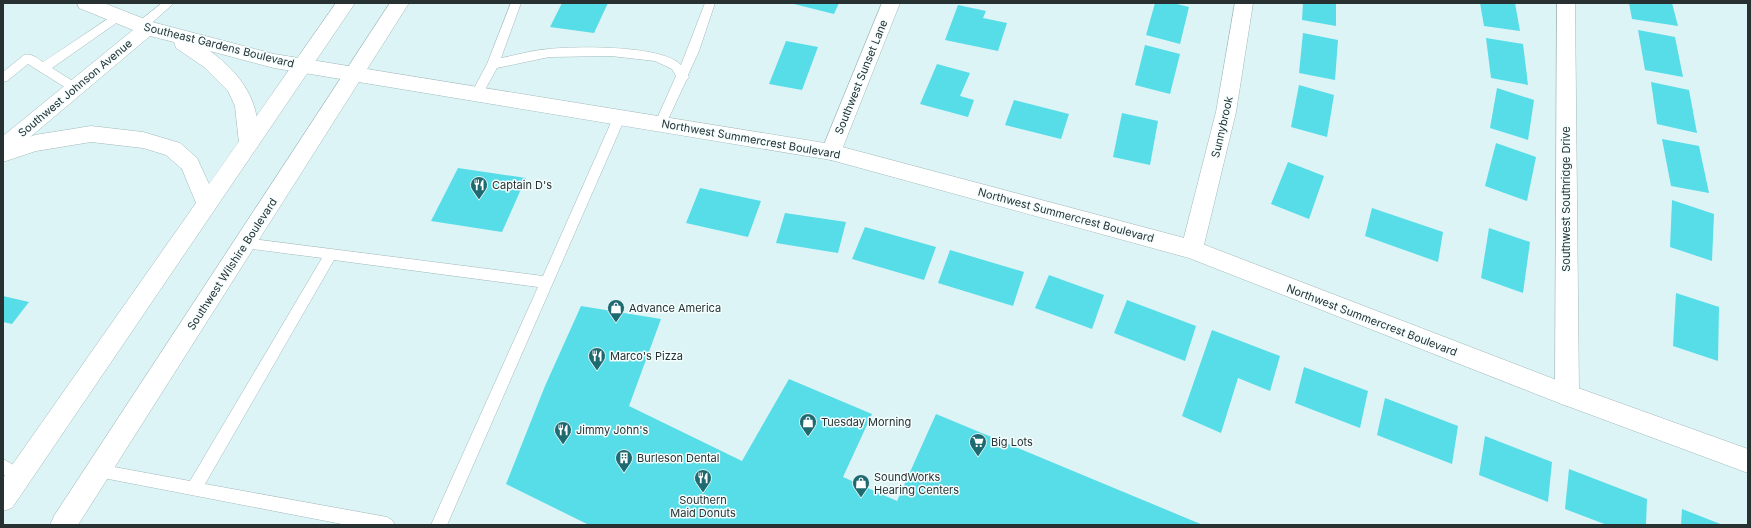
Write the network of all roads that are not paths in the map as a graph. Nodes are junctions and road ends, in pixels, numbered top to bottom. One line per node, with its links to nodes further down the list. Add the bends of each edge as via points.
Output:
1 (86, 3): 10 (street, Southeast Gardens Boulevard)
2 (168, 3): 11 (lane)
3 (346, 3): 14 (street)
4 (400, 3): 16 (street, Southwest Wilshire Boulevard)
5 (516, 3): 13 (lane)
6 (710, 3): 17 (lane)
7 (891, 3): 25 (street, Southwest Sunset Lane)
8 (1244, 3): 29 (street, Sunnybrook, via 1226,112)
9 (1566, 3): 32 (street, Southwest Southridge Drive)
10 (118, 16): 11 (street, Southeast Gardens Boulevard); 15 (lane)
11 (144, 27): 12 (street, Southeast Gardens Boulevard); 19 (street, Southwest Johnson Avenue)
12 (169, 34): 14 (street, Southeast Gardens Boulevard, via 274,61); 23 (street, via 208,60 227,76 239,92 245,107)
13 (493, 64): 17 (lane, via 549,52 611,52 657,57 676,66); 20 (lane)
14 (303, 65): 16 (street, Southeast Gardens Boulevard); 23 (street)
15 (44, 68): 18 (lane, via 28,58); 19 (lane)
16 (355, 74): 20 (street, Northwest Summercrest Boulevard); 28 (street, Southwest Wilshire Boulevard)
17 (682, 77): 22 (lane)
18 (3, 78)
19 (76, 88): 24 (street, Southwest Johnson Avenue)
20 (477, 94): 21 (street, Northwest Summercrest Boulevard)
21 (619, 118): 22 (street, Northwest Summercrest Boulevard); 31 (lane)
22 (662, 124): 25 (street, Northwest Summercrest Boulevard)
23 (249, 142): 27 (street)
24 (3, 148)
25 (831, 152): 29 (street, Northwest Summercrest Boulevard)
26 (3, 154): 27 (street, via 34,143 91,134 144,140 173,149 190,164)
27 (207, 204): 34 (street)
28 (245, 243): 30 (lane); 35 (street, Southwest Wilshire Boulevard)
29 (1192, 249): 32 (street, Northwest Summercrest Boulevard)
30 (331, 254): 31 (lane); 36 (lane)
31 (546, 282): 40 (lane)
32 (1567, 395): 33 (street, Northwest Summercrest Boulevard)
33 (1748, 461)
34 (11, 471): 37 (street)
35 (98, 471): 36 (lane); 38 (street, Southwest Wilshire Boulevard)
36 (194, 489): 39 (lane)
37 (3, 499)
38 (63, 525)
39 (387, 525)
40 (439, 525)

